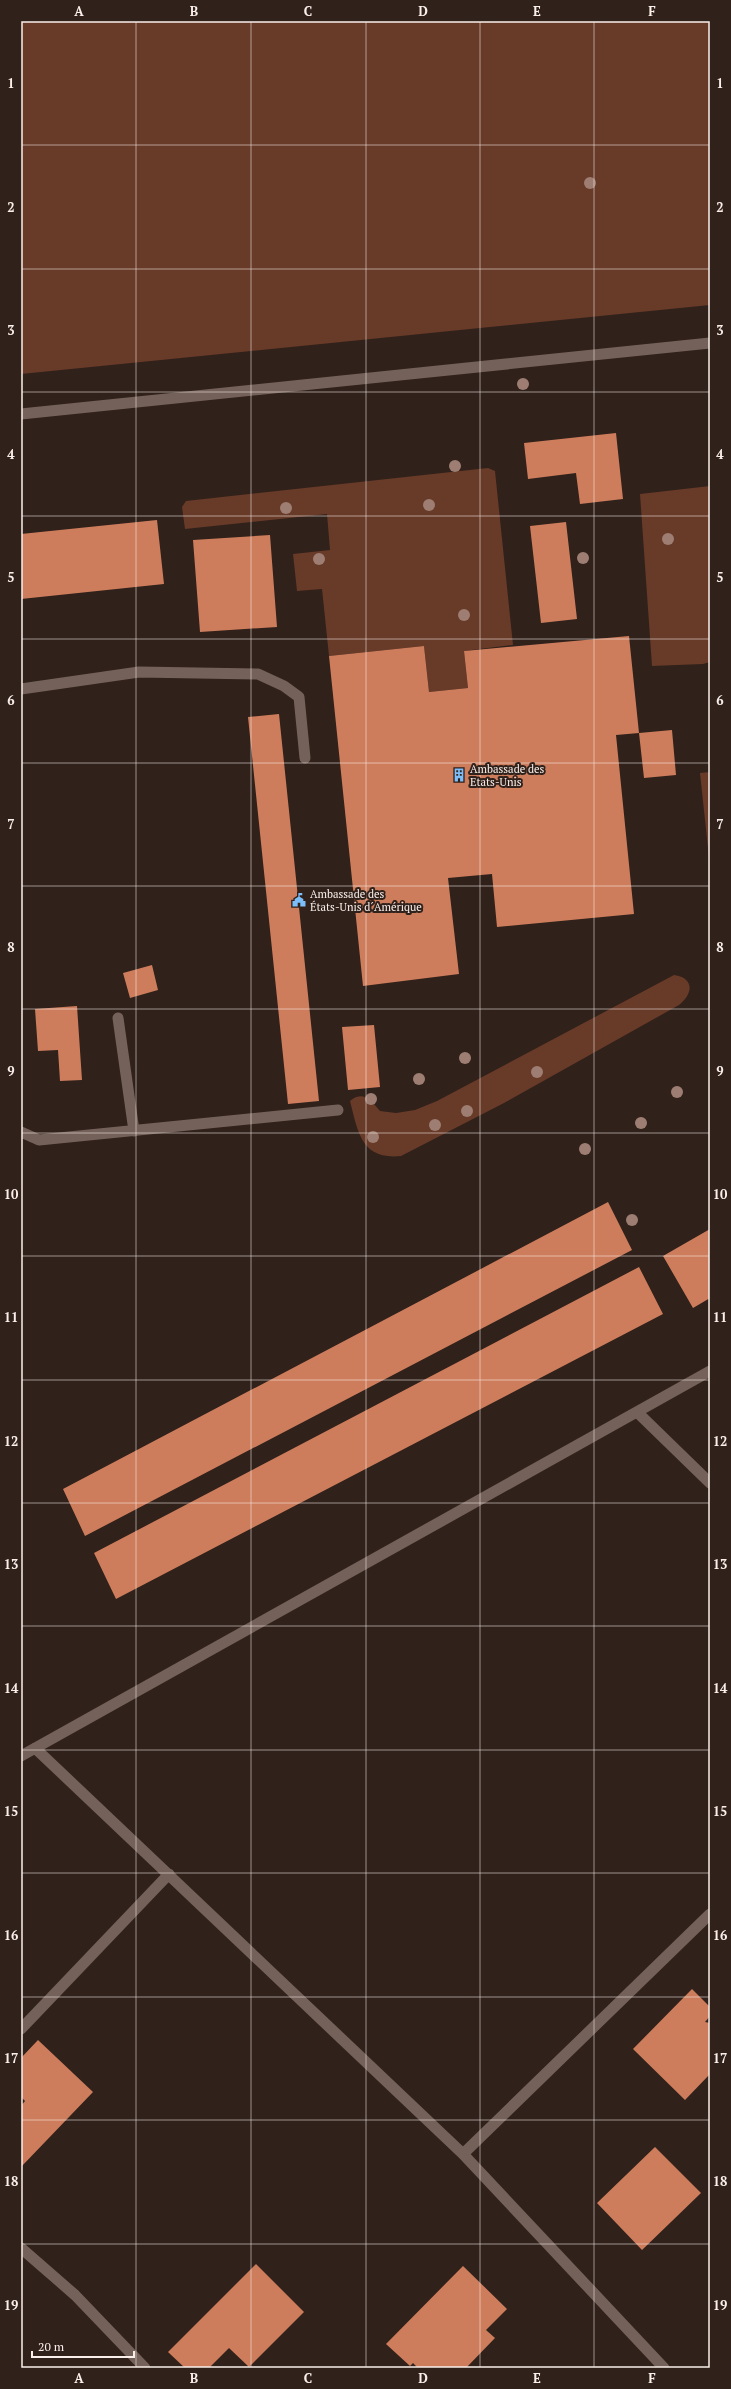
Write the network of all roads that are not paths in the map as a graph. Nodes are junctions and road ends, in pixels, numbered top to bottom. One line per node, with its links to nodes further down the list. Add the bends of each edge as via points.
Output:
1 (710, 343): 2 (street)
2 (21, 414)
3 (21, 689): 4 (street, via 139,672 258,674 284,686 299,697)
4 (305, 758)
5 (118, 1018): 7 (street)
6 (338, 1110): 7 (street)
7 (134, 1131): 8 (street, via 39,1140)
8 (21, 1132)
9 (710, 1371): 10 (street)
10 (637, 1412): 11 (street); 12 (street)
11 (710, 1483)
12 (35, 1748): 13 (street); 14 (street)
13 (21, 1756)
14 (168, 1874): 16 (street); 17 (street)
15 (710, 1914): 17 (street)
16 (21, 2029)
17 (463, 2154): 20 (street)
18 (21, 2248): 19 (street, via 75,2294)
19 (145, 2368)
20 (664, 2368)

